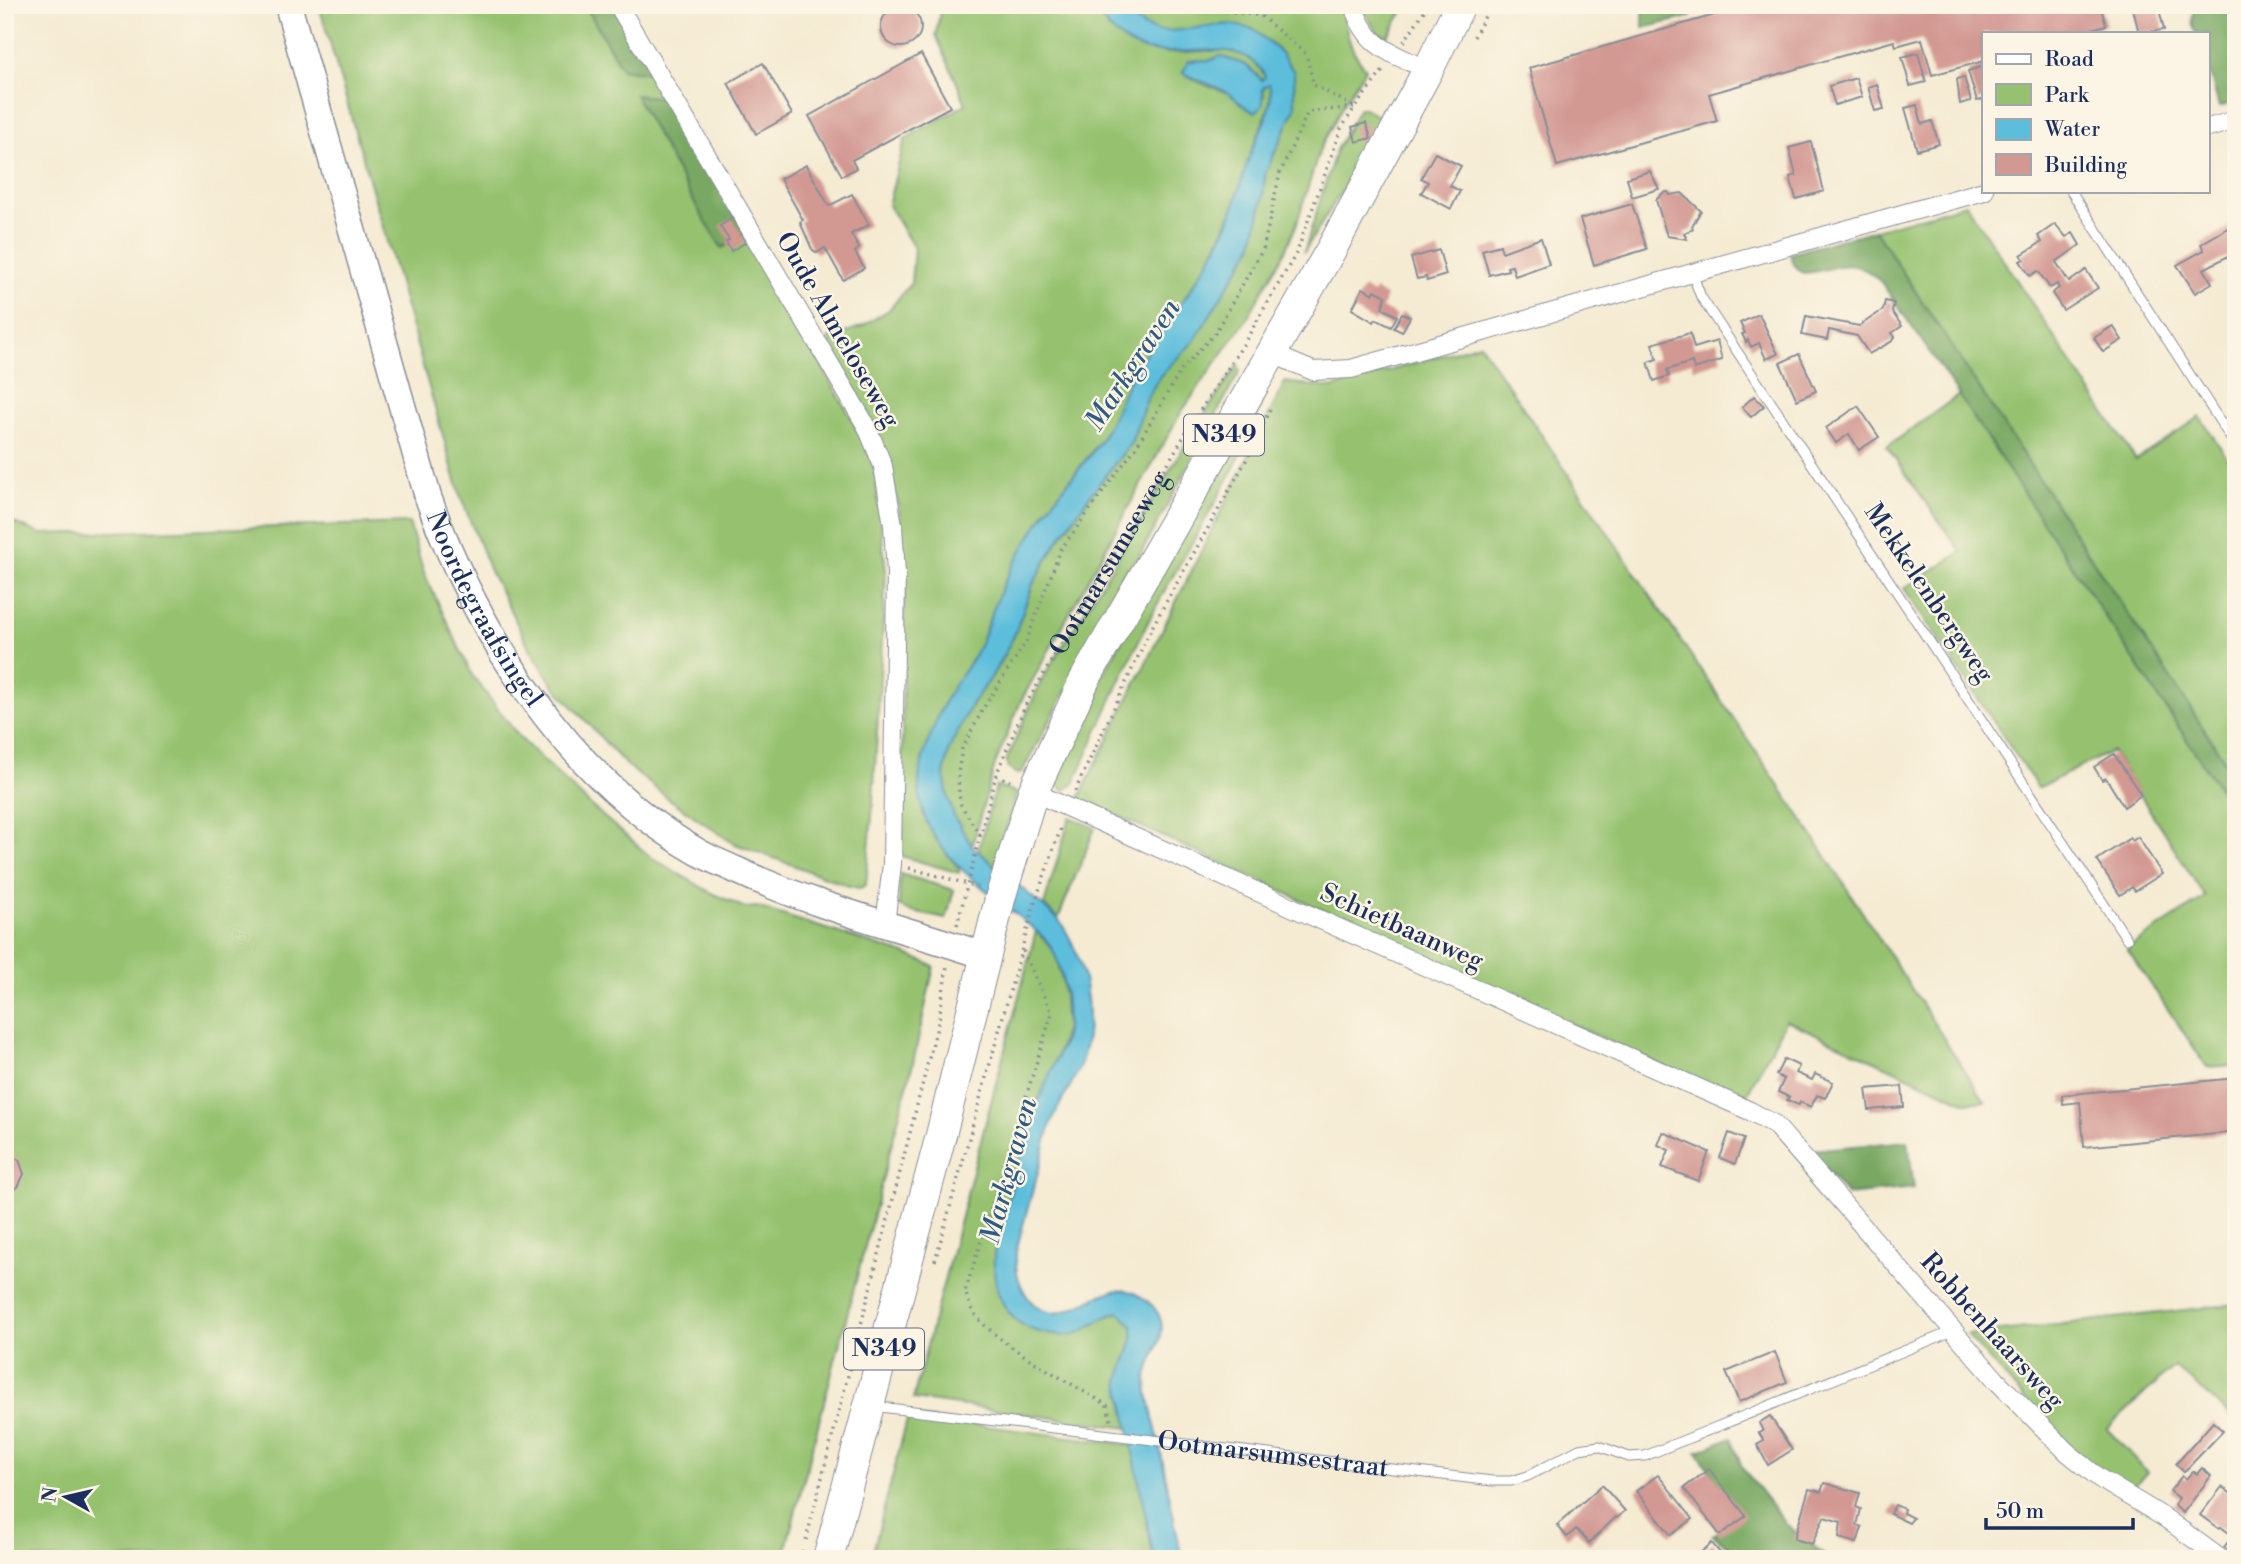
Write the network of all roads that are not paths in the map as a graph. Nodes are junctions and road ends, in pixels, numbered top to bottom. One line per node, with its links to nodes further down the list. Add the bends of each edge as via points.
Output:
1 (288, 5): 14 (main road, Noordegraafsingel, via 428,496 446,545 490,634 562,737 626,803 710,858 773,887)
2 (618, 5): 14 (street, Oude Almeloseweg, via 867,427 883,466 896,573 892,864)
3 (1353, 5): 5 (street, via 1366,35 1377,46)
4 (1460, 5): 5 (main road, Ootmarsumseweg / N349)
5 (1429, 70): 11 (main road, Ootmarsumseweg / N349)
6 (2236, 120): 7 (street)
7 (2210, 127)
8 (1982, 192): 10 (street)
9 (2072, 192): 12 (lane)
10 (1692, 273): 11 (street, via 1351,369 1312,371); 15 (lane, Mekkelenbergweg, via 1701,297)
11 (1270, 353): 13 (main road, Ootmarsumseweg / N349, via 1085,680)
12 (2236, 446)
13 (1033, 792): 16 (main road, Ootmarsumseweg / N349); 17 (street, Schietbaanweg)
14 (885, 925): 16 (main road, Noordegraafsingel)
15 (2127, 939)
16 (986, 956): 19 (main road, N349)
17 (1750, 1111): 18 (street, Robbenhaarsweg, via 1774,1124)
18 (1955, 1330): 19 (lane, Ootmarsumsestraat, via 1645,1456 1629,1457 1599,1447 1579,1449 1511,1481); 21 (street, Robbenhaarsweg, via 1997,1381 2067,1452)
19 (869, 1405): 20 (main road, N349)
20 (828, 1559)
21 (2221, 1559)

